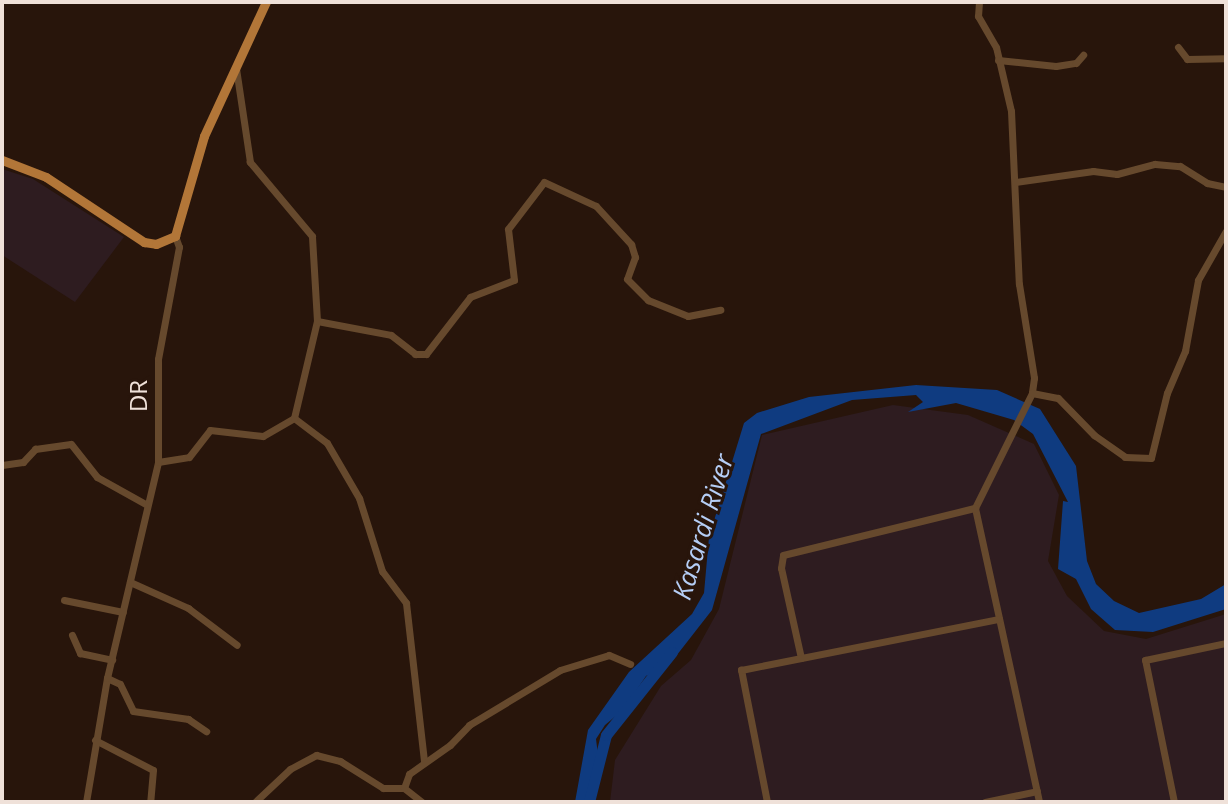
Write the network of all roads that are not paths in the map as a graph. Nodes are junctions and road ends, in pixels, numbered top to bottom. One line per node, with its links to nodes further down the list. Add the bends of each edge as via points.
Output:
1 (266, 2): 7 (main road, DR)
2 (979, 2): 6 (street, via 978,16 991,34)
3 (1178, 47): 5 (street, via 1187,59)
4 (1083, 55): 6 (street, via 1076,63 1056,66)
5 (1226, 58)
6 (998, 60): 9 (street, via 1011,111)
7 (235, 66): 12 (main road, DR, via 204,136); 14 (street, via 250,162 312,236)
8 (2, 160): 12 (main road, via 46,177 144,242 156,244)
9 (1015, 182): 10 (street, via 1093,171 1117,174 1155,164 1180,166 1207,183); 15 (street, via 1019,284 1034,366)
10 (1226, 187)
11 (1226, 231): 15 (street, via 1198,280 1185,351 1167,393 1151,458 1125,457 1058,398)
12 (175, 236): 17 (street, DR, via 179,247 158,359)
13 (720, 310): 14 (street, via 688,316 648,300 627,279 635,257 631,244 596,206 544,182 508,229 514,280 470,297 426,354 415,354 391,335)
14 (317, 321): 16 (street)
15 (1030, 396): 20 (street)
16 (294, 418): 17 (street, via 263,436 210,430 189,457); 34 (street, via 327,443 359,498 382,571 406,603)
17 (158, 462): 19 (street, DR)
18 (2, 465): 19 (street, via 23,462 35,449 71,444 97,477)
19 (147, 505): 21 (street, DR)
20 (975, 508): 24 (street); 28 (street, via 783,555 781,568)
21 (130, 582): 23 (street, DR); 27 (street, via 188,608)
22 (64, 600): 23 (street)
23 (123, 612): 29 (street, DR)
24 (999, 619): 28 (street); 36 (street)
25 (72, 635): 29 (street, via 80,653)
26 (1226, 643): 44 (street, via 1145,660)
27 (237, 645)
28 (801, 658): 41 (street, via 741,670)
29 (112, 660): 31 (street, DR)
30 (630, 664): 34 (street, via 609,655 560,670 469,725)
31 (107, 678): 32 (street, via 120,684 133,711 188,719); 33 (street, DR)
32 (206, 731)
33 (95, 740): 37 (street, DR); 38 (street, via 153,770)
34 (424, 762): 35 (street, via 409,774)
35 (404, 788): 39 (street, via 383,788 340,761 316,755 290,769); 40 (street)
36 (1037, 791): 42 (street); 43 (street)
37 (86, 802)
38 (150, 802)
39 (255, 802)
40 (422, 802)
41 (767, 802)
42 (985, 802)
43 (1039, 802)
44 (1174, 802)

